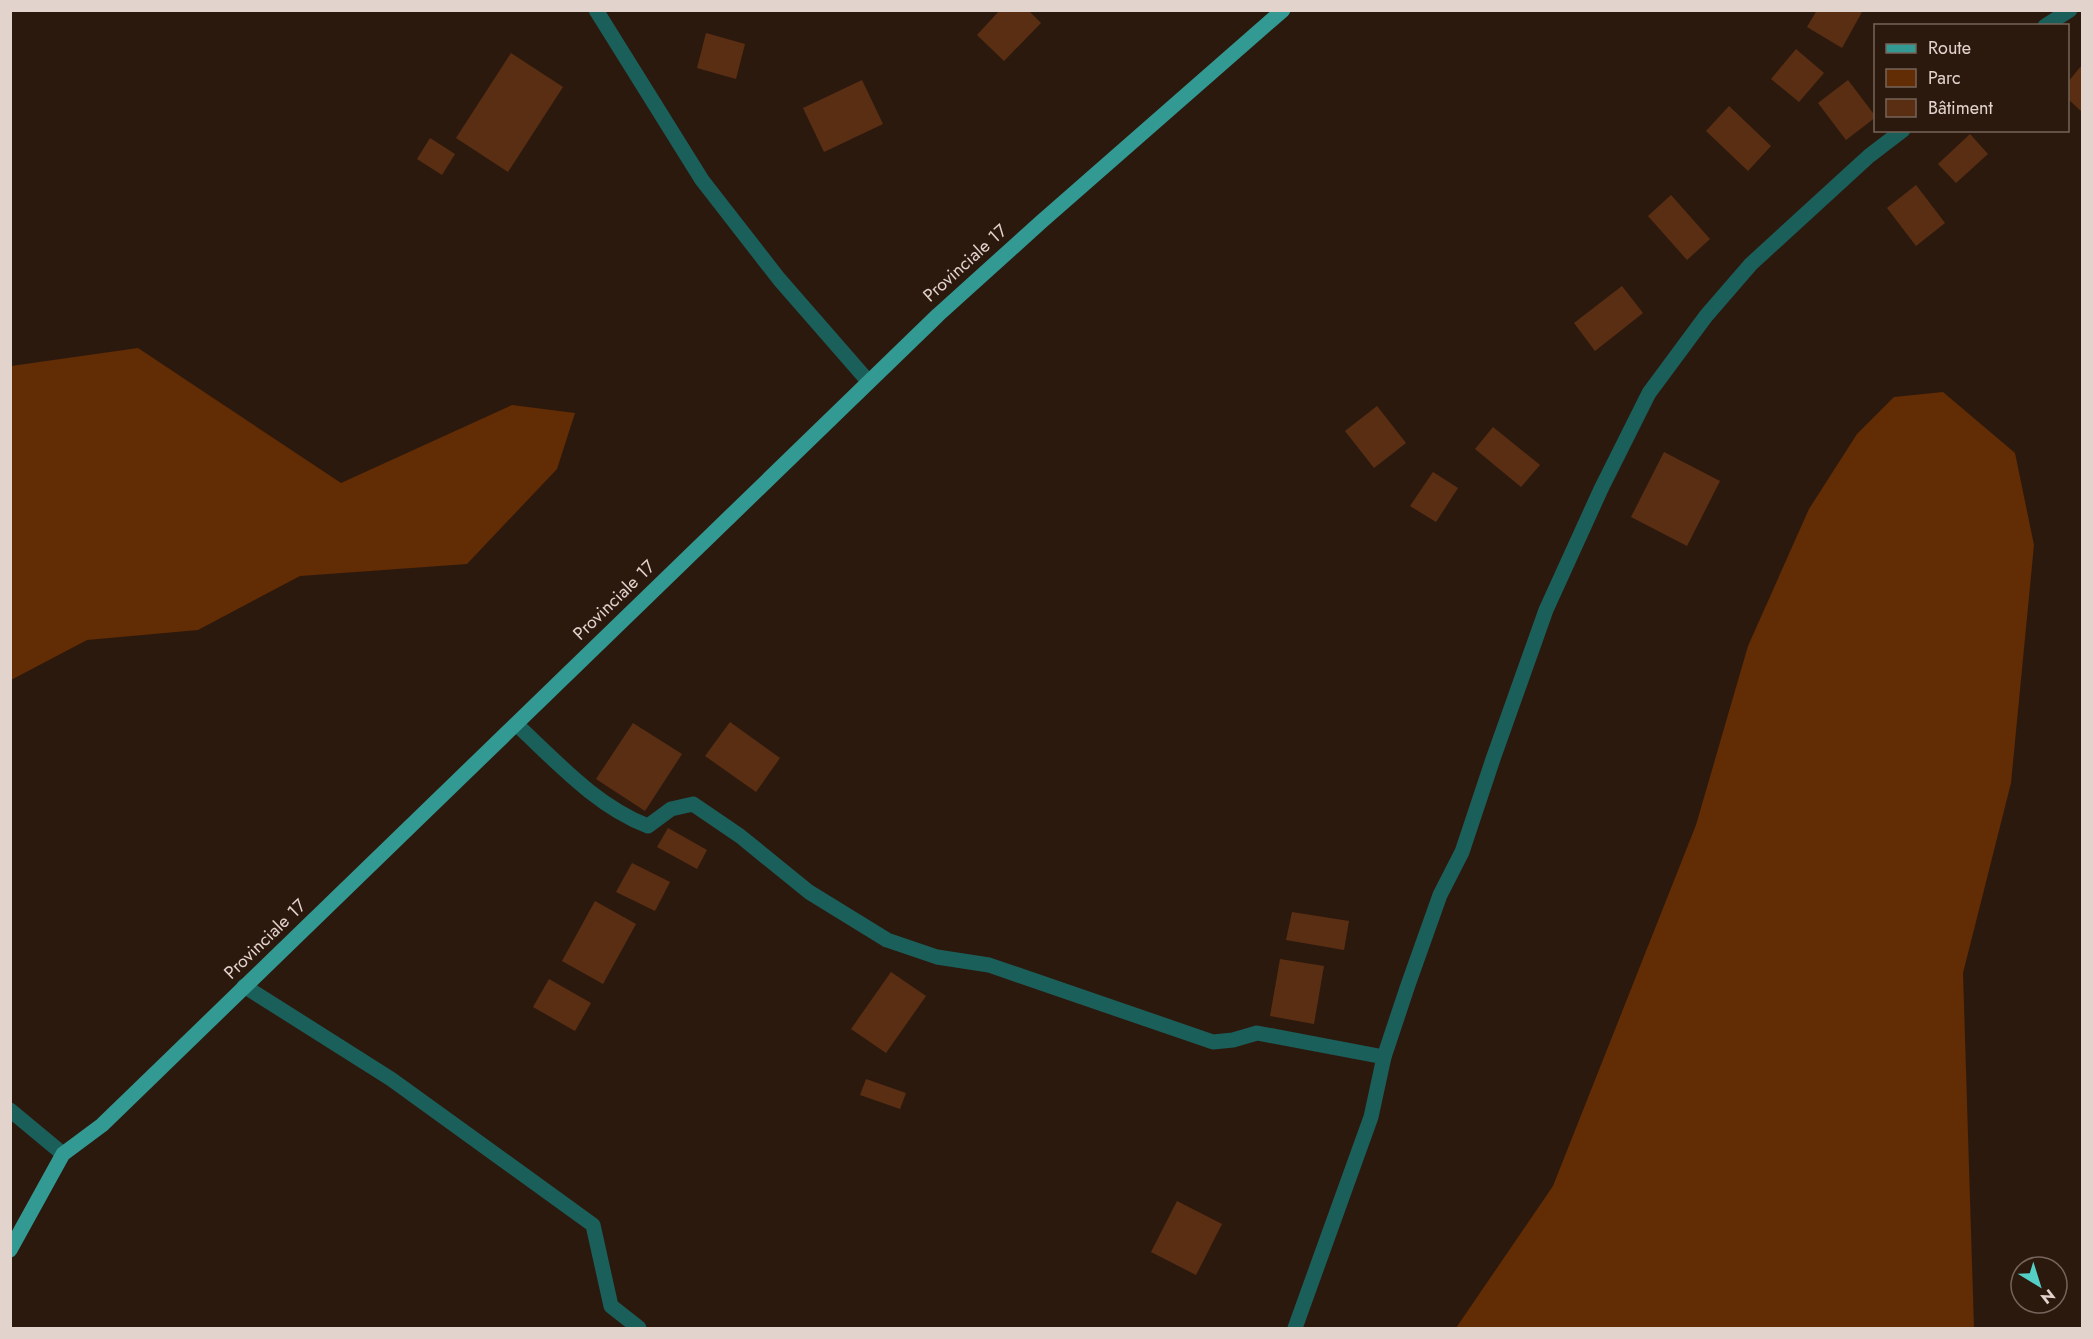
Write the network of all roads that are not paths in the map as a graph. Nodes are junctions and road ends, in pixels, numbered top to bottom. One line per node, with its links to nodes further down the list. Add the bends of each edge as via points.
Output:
1 (596, 10): 6 (street, via 702,180 779,279)
2 (1283, 10): 6 (main road, Provinciale 17, via 1041,222)
3 (2070, 10): 4 (street)
4 (2047, 24)
5 (1900, 132): 9 (street, via 1750,264 1649,393 1546,610 1462,852 1440,895)
6 (868, 381): 7 (main road, Provinciale 17)
7 (516, 724): 8 (main road, Provinciale 17); 9 (street, via 592,794 626,818 648,826 671,809 693,804 809,892 887,940 937,957 989,965 1213,1042 1257,1033)
8 (244, 986): 11 (main road, Provinciale 17, via 102,1125); 13 (street, via 391,1079 593,1225 611,1306)
9 (1384, 1057): 14 (street, via 1371,1117)
10 (10, 1110): 11 (street)
11 (63, 1154): 12 (main road, Provinciale 17)
12 (10, 1251)
13 (639, 1329)
14 (1295, 1329)

